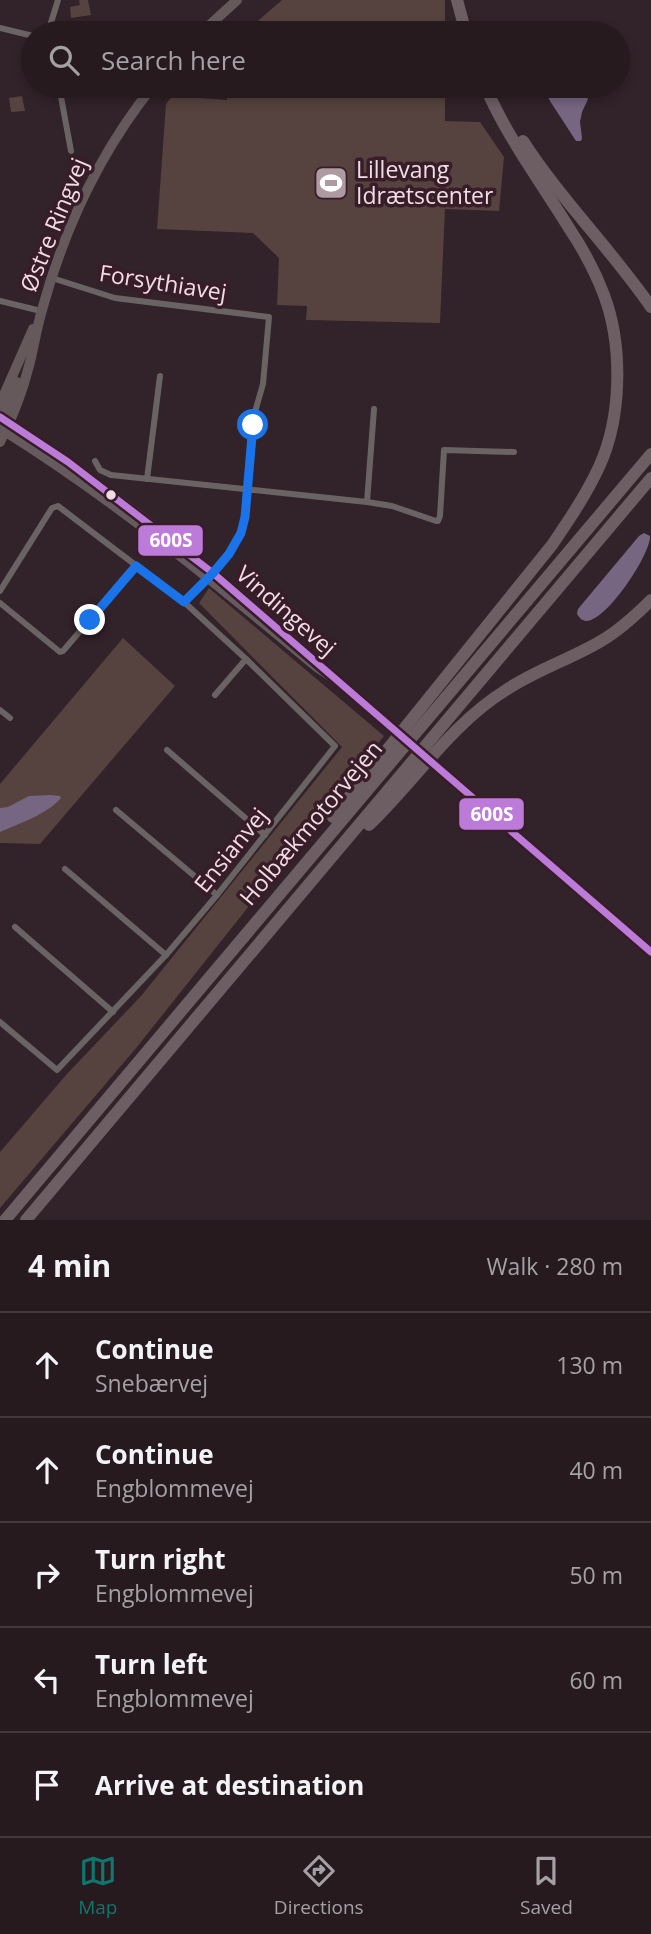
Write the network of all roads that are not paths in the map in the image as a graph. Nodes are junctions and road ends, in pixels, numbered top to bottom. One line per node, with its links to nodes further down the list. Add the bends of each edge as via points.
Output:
1 (58, 0): 5 (street)
2 (237, 0): 6 (main road)
3 (457, 0): 7 (highway)
4 (465, 0): 8 (highway)
5 (53, 21)
6 (214, 21)
7 (463, 21)
8 (471, 21)
9 (0, 28): 10 (street)
10 (21, 33)
11 (61, 98): 15 (street)
12 (144, 98): 16 (main road, Østre Ringvej, via 95,175)
13 (490, 98): 48 (highway, via 582,250 605,298 618,367 610,434 600,466 552,545 316,839)
14 (499, 98): 18 (highway, via 559,193)
15 (71, 150)
16 (52, 278): 19 (main road, Østre Ringvej); 30 (street, Forsythiavej, via 115,298 269,317)
17 (0, 301): 19 (street)
18 (651, 307)
19 (41, 310): 20 (main road, Østre Ringvej); 24 (main road, Østre Ringvej, via 30,363)
20 (29, 337): 22 (main road, Østre Ringvej); 24 (main road, via 2,418)
21 (160, 376): 29 (street)
22 (0, 404)
23 (374, 409): 31 (street)
24 (5, 432): 33 (main road, Vindingevej)
25 (514, 452): 31 (street, via 444,450 438,521)
26 (651, 454): 48 (highway, Holbækmotorvejen)
27 (95, 461): 29 (street, via 111,475)
28 (651, 478): 46 (highway, Holbækmotorvejen)
29 (147, 479): 30 (street)
30 (247, 490): 31 (street); 33 (street, via 241,533)
31 (366, 502)
32 (136, 566): 34 (street, Ensianvej, via 58,506 52,508); 36 (street, Ensianvej); 37 (street, via 60,652)
33 (210, 576): 36 (street); 50 (main road, Vindingevej, bridge, via 319,663)
34 (0, 591)
35 (651, 600): 46 (highway, via 602,641 505,690 473,714)
36 (184, 602): 38 (street, Ensianvej)
37 (0, 603)
38 (246, 659): 39 (street); 44 (street, Ensianvej, via 335,746)
39 (215, 695)
40 (0, 710): 41 (street)
41 (10, 718)
42 (167, 750): 44 (street)
43 (116, 810): 47 (street)
44 (265, 835): 47 (street, Ensianvej)
45 (65, 869): 51 (street)
46 (320, 871): 55 (highway, Holbækmotorvejen)
47 (217, 895): 51 (street, Ensianvej)
48 (275, 899): 54 (highway, Holbækmotorvejen)
49 (15, 927): 52 (street)
50 (651, 952)
51 (166, 955): 52 (street, Ensianvej)
52 (113, 1012): 53 (street, Ensianvej, via 57,1070)
53 (0, 1022)
54 (5, 1220)
55 (26, 1220)

